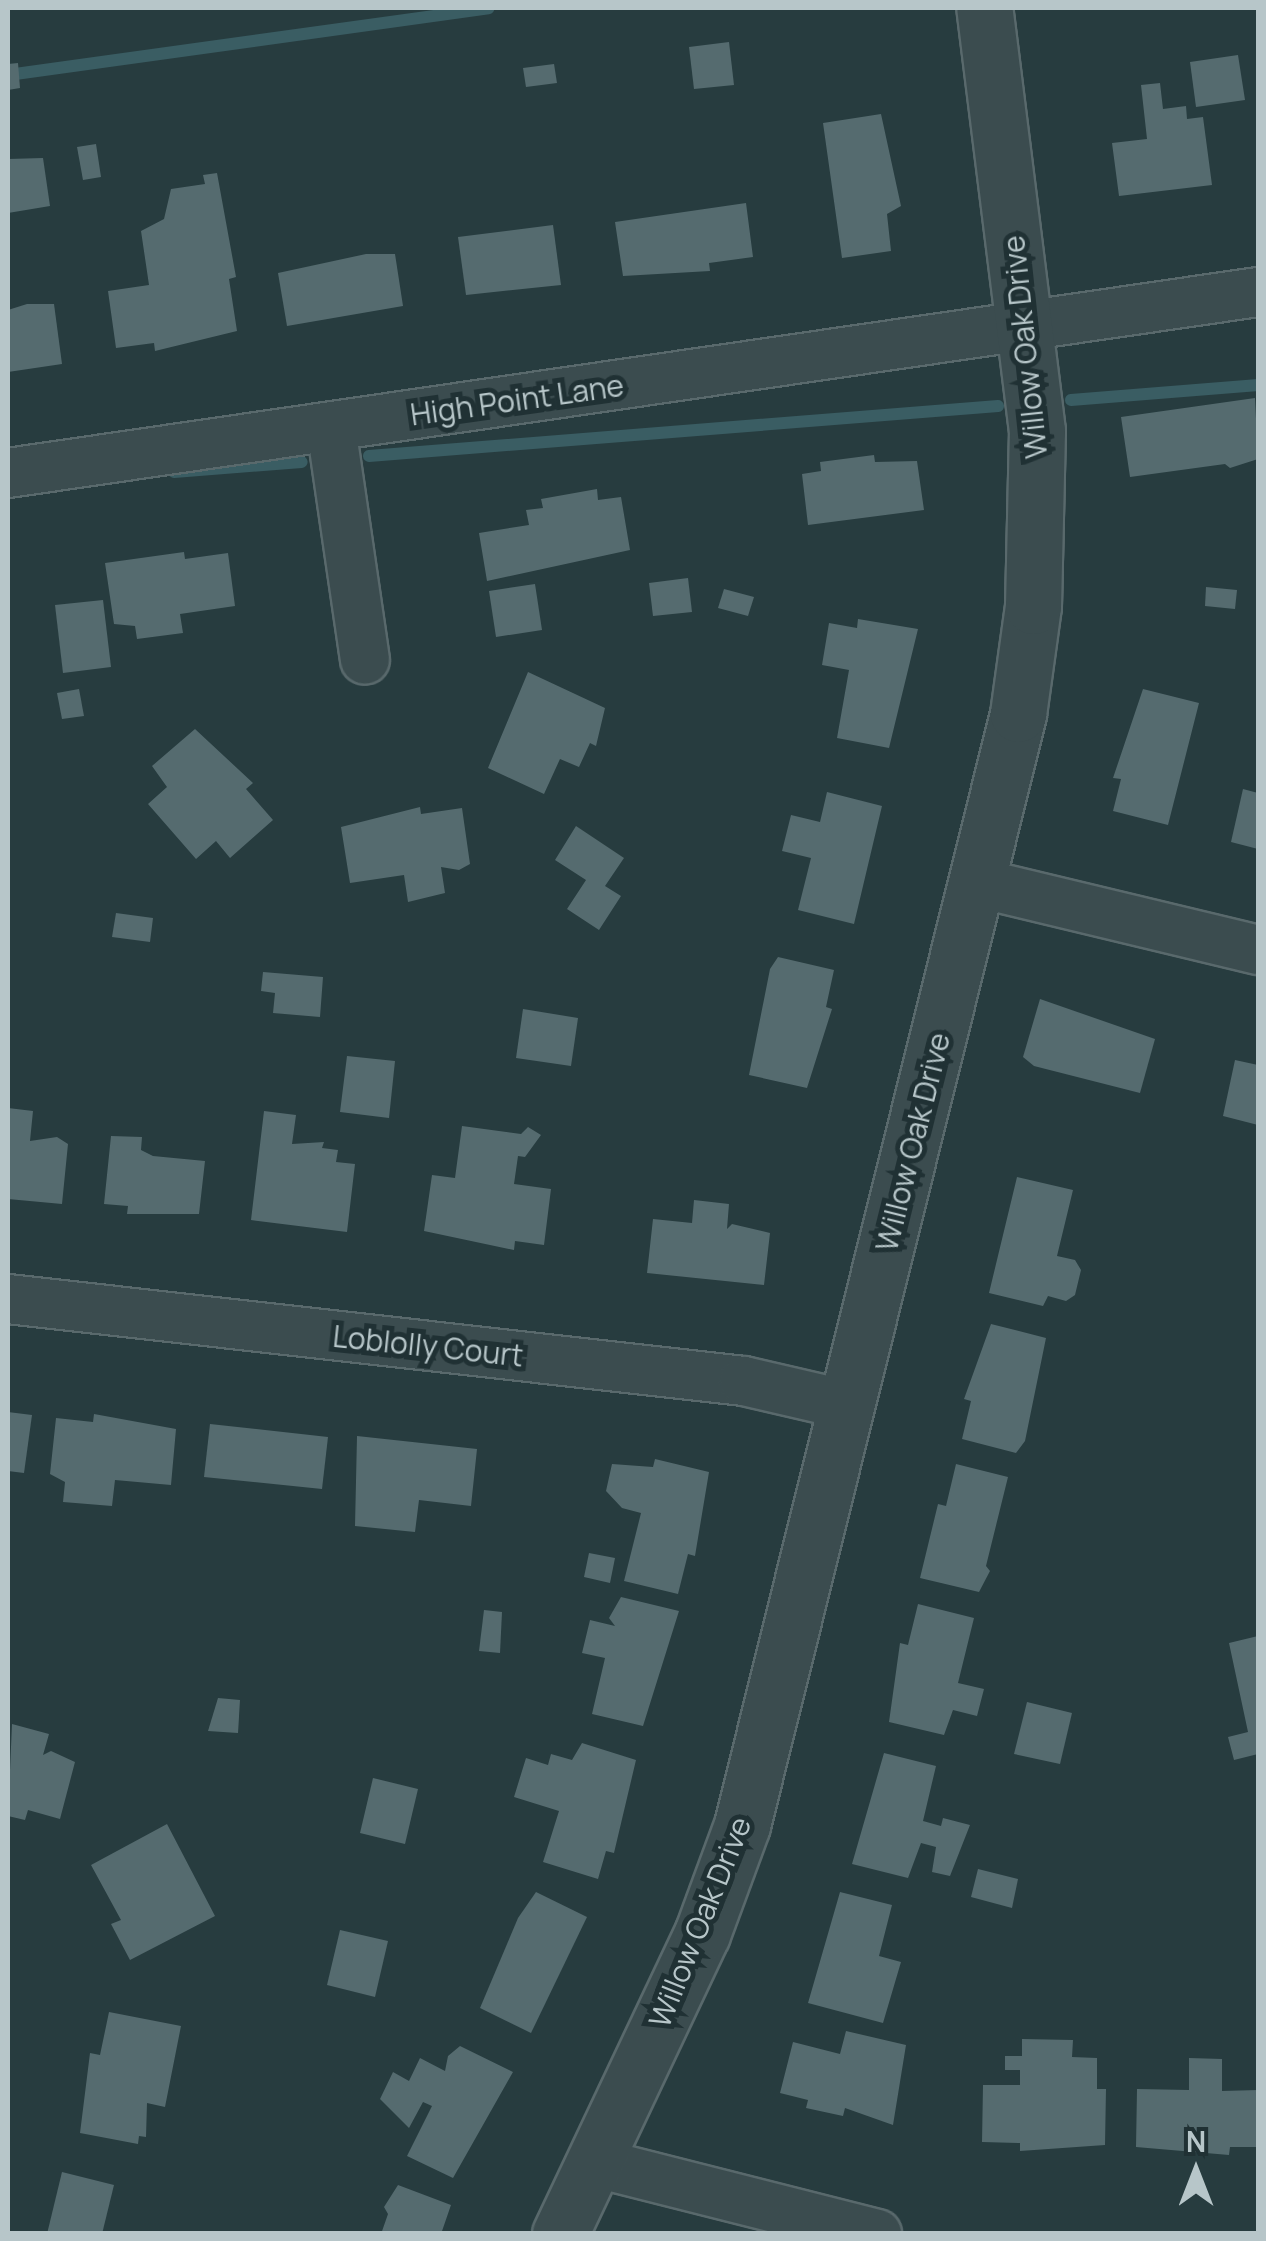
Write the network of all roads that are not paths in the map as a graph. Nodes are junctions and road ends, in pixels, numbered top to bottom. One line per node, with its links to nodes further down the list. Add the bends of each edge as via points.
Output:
1 (984, 8): 3 (street, Willow Oak Drive)
2 (1258, 292): 3 (street, High Point Lane)
3 (1027, 326): 4 (street, High Point Lane); 7 (street, Willow Oak Drive, via 1037,431 1034,606 1018,714)
4 (330, 426): 5 (street, High Point Lane); 6 (street)
5 (8, 472)
6 (366, 660)
7 (978, 883): 8 (street); 10 (street, Willow Oak Drive)
8 (1258, 950)
9 (8, 1299): 10 (street, Loblolly Court, via 744,1380)
10 (847, 1405): 11 (street, Willow Oak Drive, via 742,1825 702,1934)
11 (593, 2162): 12 (street, Willow Oak Drive); 13 (street)
12 (560, 2234)
13 (877, 2234)

